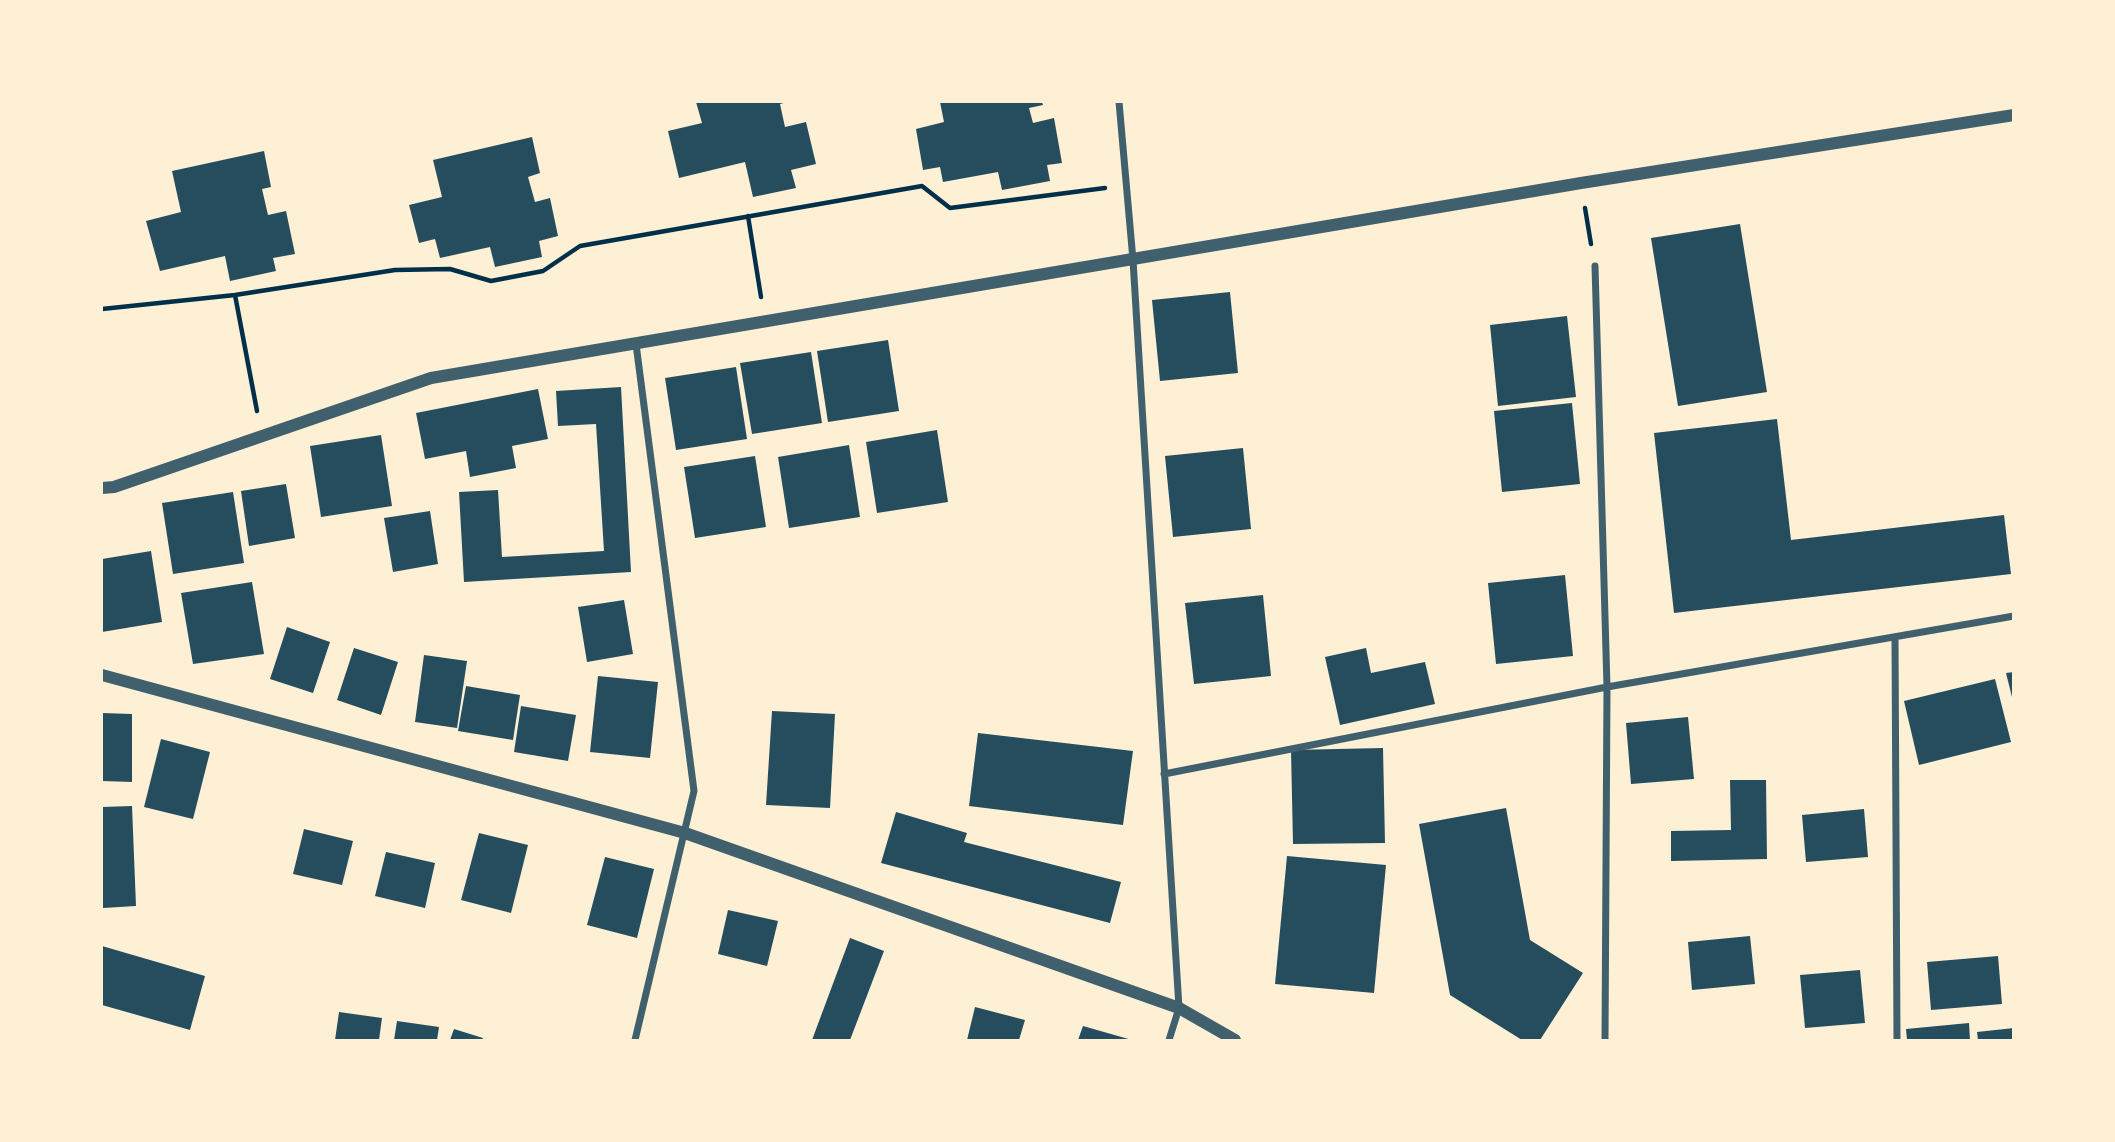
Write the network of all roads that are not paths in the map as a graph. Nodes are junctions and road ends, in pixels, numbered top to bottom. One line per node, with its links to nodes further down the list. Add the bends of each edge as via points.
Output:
1 (1119, 102): 3 (street)
2 (2014, 116): 3 (street, via 1581,183)
3 (1133, 260): 5 (street); 12 (street)
4 (1595, 266): 11 (street)
5 (636, 344): 6 (street, via 431,378); 13 (street, via 694,791)
6 (108, 488): 7 (street)
7 (102, 497)
8 (2014, 616): 9 (street)
9 (1895, 637): 11 (street); 19 (street)
10 (102, 675): 13 (street)
11 (1607, 687): 12 (street); 18 (street)
12 (1164, 774): 14 (street)
13 (685, 833): 14 (street); 15 (street)
14 (1179, 1009): 16 (street); 17 (street)
15 (635, 1041)
16 (1169, 1041)
17 (1235, 1041)
18 (1605, 1041)
19 (1897, 1041)

